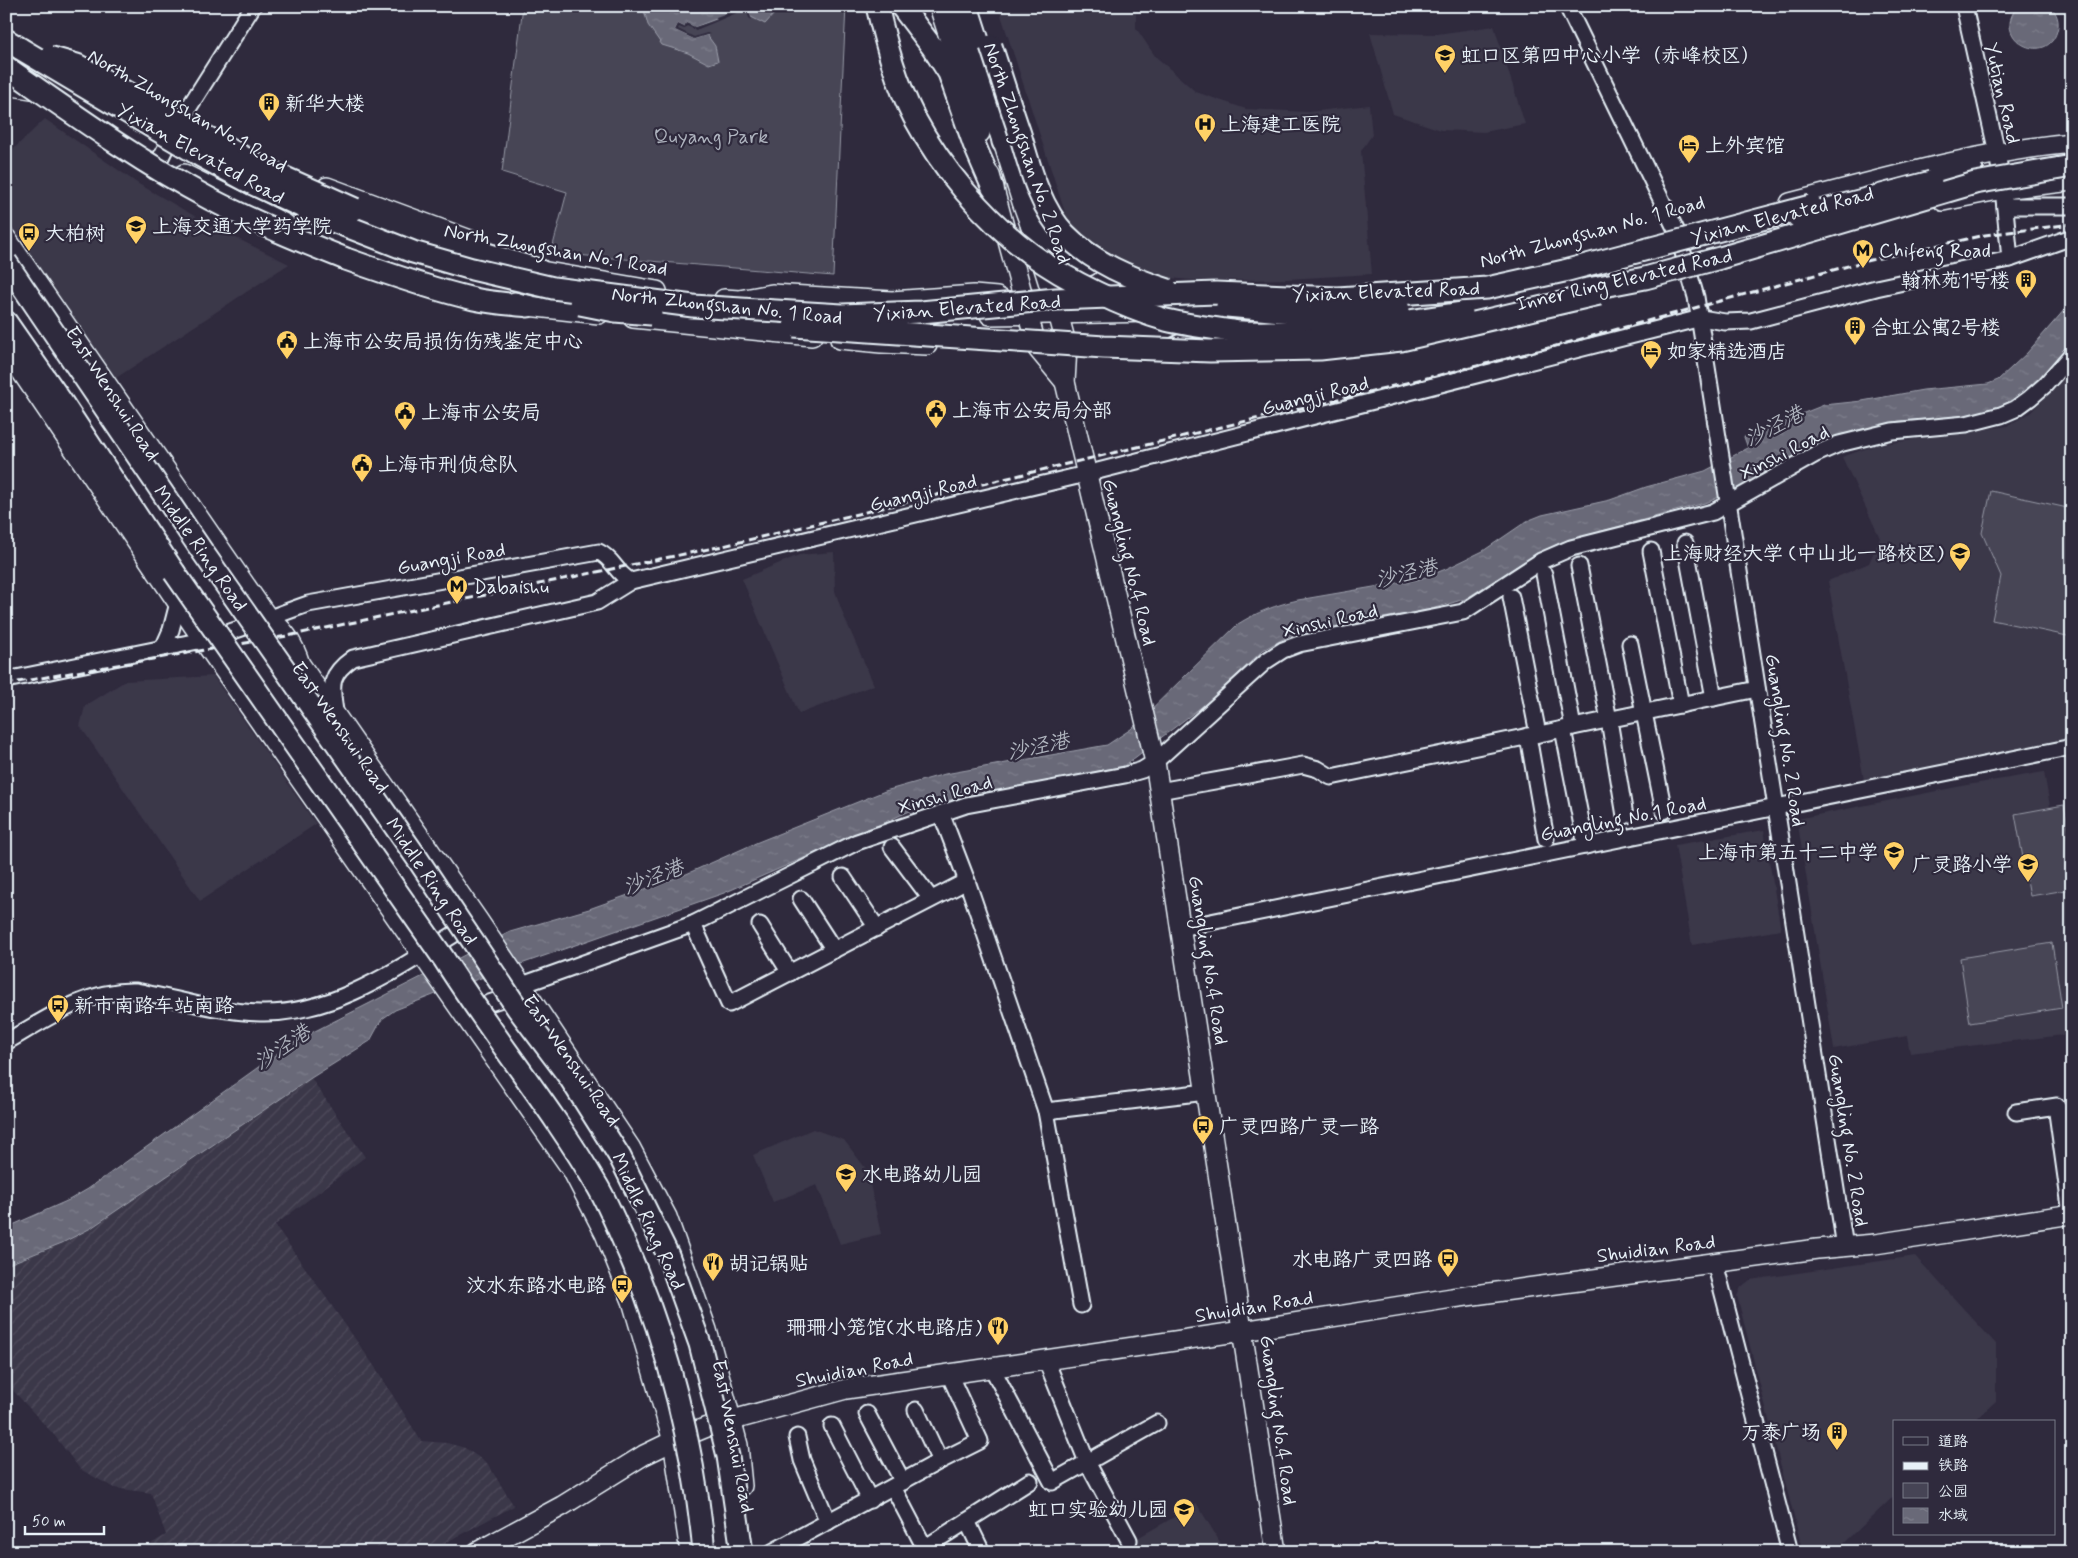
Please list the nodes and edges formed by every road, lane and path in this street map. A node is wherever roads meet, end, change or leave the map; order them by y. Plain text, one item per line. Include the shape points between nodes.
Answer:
1 (253, 6) edge
2 (877, 6) edge
3 (892, 6) edge
4 (901, 6) edge
5 (939, 6) edge
6 (1567, 6) edge
7 (1964, 6) edge
8 (968, 8) edge
9 (6, 31) edge
10 (11, 48) edge
11 (6, 67) edge
12 (6, 75) edge
13 (6, 85) edge
14 (31, 89) junction
15 (178, 124) junction
16 (1003, 142) joint
17 (2072, 143) edge
18 (1997, 153) junction
19 (2072, 154) edge
20 (156, 166) junction
21 (2072, 166) edge
22 (1972, 171) junction
23 (2072, 181) edge
24 (993, 188) junction
25 (2004, 197) junction
26 (2072, 206) edge
27 (1030, 224) junction
28 (1677, 232) junction
29 (2072, 237) edge
30 (6, 238) edge
31 (1720, 258) junction
32 (2010, 259) junction
33 (6, 261) edge
34 (539, 270) junction
35 (1690, 270) junction
36 (6, 274) edge
37 (1646, 278) junction
38 (533, 307) junction
39 (6, 310) edge
40 (1058, 314) junction
41 (1308, 314) junction
42 (1701, 318) junction
43 (6, 322) edge
44 (1032, 335) junction
45 (828, 337) junction
46 (1067, 347) junction
47 (6, 349) edge
48 (1158, 354) junction
49 (2072, 354) edge
50 (1065, 382) junction
51 (121, 404) junction
52 (124, 452) junction
53 (1086, 474) junction
54 (1728, 499) junction
55 (1685, 543) dead end
56 (1650, 551) dead end
57 (1579, 566) dead end
58 (1544, 574) dead end
59 (631, 581) junction
60 (1511, 597) dead end
61 (178, 604) junction
62 (268, 618) junction
63 (244, 628) junction
64 (227, 634) junction
65 (203, 640) junction
66 (1630, 644) dead end
67 (163, 648) junction
68 (6, 680) edge
69 (1757, 689) junction
70 (1714, 698) junction
71 (1681, 705) junction
72 (334, 711) junction
73 (1645, 712) junction
74 (1609, 720) junction
75 (1568, 728) junction
76 (1533, 735) junction
77 (2072, 747) edge
78 (1154, 758) junction
79 (1159, 791) junction
80 (1776, 808) junction
81 (1664, 811) dead end
82 (941, 813) junction
83 (1625, 816) dead end
84 (1546, 840) dead end
85 (387, 846) junction
86 (1586, 846) junction
87 (892, 847) dead end
88 (436, 858) junction
89 (843, 877) dead end
90 (967, 881) junction
91 (381, 898) junction
92 (931, 899) junction
93 (801, 900) dead end
94 (693, 924) junction
95 (760, 925) dead end
96 (483, 927) junction
97 (877, 928) junction
98 (1181, 928) junction
99 (449, 937) junction
100 (834, 950) junction
101 (426, 962) junction
102 (790, 973) junction
103 (522, 985) junction
104 (494, 1002) junction
105 (458, 1006) junction
106 (6, 1042) edge
107 (1206, 1092) junction
108 (1046, 1111) junction
109 (2016, 1112) dead end
110 (2065, 1112) edge
111 (618, 1170) junction
112 (2069, 1177) edge
113 (582, 1190) junction
114 (654, 1191) junction
115 (2071, 1214) edge
116 (622, 1216) junction
117 (1845, 1246) junction
118 (1715, 1263) junction
119 (1080, 1305) dead end
120 (1243, 1331) junction
121 (1046, 1360) junction
122 (992, 1368) junction
123 (949, 1374) junction
124 (916, 1410) dead end
125 (867, 1414) dead end
126 (732, 1421) junction
127 (1157, 1423) dead end
128 (712, 1426) junction
129 (832, 1426) dead end
130 (694, 1433) junction
131 (797, 1437) dead end
132 (673, 1441) junction
133 (940, 1461) junction
134 (1087, 1462) junction
135 (1030, 1482) dead end
136 (898, 1484) junction
137 (870, 1500) junction
138 (967, 1521) junction
139 (828, 1522) junction
140 (1129, 1540) dead end
141 (923, 1550) edge
142 (478, 1552) edge
143 (690, 1552) edge
144 (704, 1552) edge
145 (714, 1552) edge
146 (732, 1552) edge
147 (742, 1552) edge
148 (749, 1552) edge
149 (772, 1552) edge
150 (982, 1552) edge
151 (1276, 1552) edge
152 (1790, 1552) edge

1 - 15 street
2 - 37 highway, Inner Ring Elevated Road, bridge via 898,79 914,115 934,152 988,216 1031,254 1065,275 1113,300 1166,320 1234,332 1375,327 1491,309
3 - 41 highway, Inner Ring Elevated Road, bridge via 910,74 945,145 984,192 1035,240 1076,267 1157,303 1206,315 1253,319
4 - 24 highway via 946,67
5 - 24 main road, North Zhongshan No. 2 Road via 974,112
6 - 28 street
7 - 18 street, Yutian Road
8 - 16 highway via 992,81
8 - 41 highway, bridge via 992,46 1031,170 1049,213 1064,233 1086,252 1144,282 1198,300
9 - 15 main road, North Zhongshan No.1 Road via 149,116
10 - 22 highway, Yixian Elevated Road, bridge via 253,184 333,221 413,252 553,288 713,308 842,315 921,312 1056,299 1216,293 1338,298 1487,288 1811,206
10 - 34 highway, bridge via 77,65 248,160 355,209
10 - 37 highway, Yixian Elevated Road, bridge via 227,187 350,242 413,265 483,284 615,311 849,331 1104,347 1210,351 1320,349 1401,340 1599,294
11 - 38 highway, bridge via 127,150 209,198 284,234 401,279 477,299
12 - 14 main road
13 - 14 main road
14 - 20 main road via 130,145
15 - 20 street
15 - 34 main road, North Zhongshan No.1 Road via 306,179 460,235
16 - 27 main road, North Zhongshan No. 2 Road
17 - 18 main road, North Zhongshan No. 1 Road
18 - 25 street, Yutian Road
18 - 28 main road, North Zhongshan No. 1 Road
19 - 22 highway, Inner Ring Elevated Road
20 - 38 main road, North Zhongshan No. 1 Road via 290,226 388,264
21 - 31 highway, Inner Ring Elevated Road, bridge via 1976,183
22 - 41 highway, Inner Ring Elevated Road, bridge via 1586,274 1414,307
23 - 25 main road
24 - 44 main road, North Zhongshan No. 2 Road
25 - 26 street
25 - 32 street
25 - 35 main road via 1936,203
27 - 40 main road, North Zhongshan No. 2 Road
27 - 41 main road via 1091,268 1146,294 1174,300 1269,303
28 - 35 street
28 - 41 main road, North Zhongshan No. 1 Road via 1450,291
29 - 32 street, Guangji Road
30 - 51 main road, East Wenshui Road
31 - 37 highway, Inner Ring Elevated Road, bridge
31 - 48 highway, bridge via 1687,271 1474,333 1365,357
32 - 42 street, Guangji Road via 1876,288 1751,321 1725,322
33 - 147 highway, Middle Ring Road, bridge via 202,551 417,858 518,1009 575,1086 620,1157 668,1255 700,1344 728,1456
34 - 44 main road, North Zhongshan No.1 Road via 604,284 739,300 772,294 892,301 974,295 997,297
35 - 42 street, Guangling No. 2 Road
35 - 48 main road via 1480,325 1374,342 1196,337
36 - 52 main road, East Wenshui Road
38 - 45 main road, North Zhongshan No. 1 Road
39 - 64 main road, East Wenshui Road
40 - 41 main road, North Zhongshan No. 1 Road via 1209,311
40 - 44 main road, North Zhongshan No. 1 Road
40 - 46 main road, North Zhongshan No. 2 Road
42 - 53 street, Guangji Road
42 - 54 street, Guangling No. 2 Road
43 - 144 highway, Middle Ring Road, bridge via 224,644 552,1114 600,1189 639,1277 660,1338 692,1462
44 - 45 main road via 990,330 937,330
44 - 45 main road, North Zhongshan No. 1 Road via 881,343
44 - 46 main road, North Zhongshan No.1 Road
44 - 50 main road
46 - 48 main road
46 - 50 main road, North Zhongshan No. 2 Road
47 - 61 main road
49 - 54 street, Xinshi Road via 2044,385 2008,412 1966,424 1892,431 1839,444
50 - 53 main road, Guangling No.4 Road
51 - 52 main road
51 - 62 main road, East Wenshui Road
52 - 63 main road, East Wenshui Road
53 - 59 street, Guangji Road
53 - 78 main road, Guangling No.4 Road
54 - 69 street, Guangling No. 2 Road
54 - 78 street, Xinshi Road via 1705,515 1571,548 1541,561 1463,612 1299,644 1283,650
55 - 70 street
56 - 71 street
57 - 74 street
58 - 75 street
59 - 62 street, Guangji Road via 598,552 308,604
59 - 72 street, Guangji Road via 597,602 353,658 339,668 332,685
60 - 76 street
61 - 65 main road
61 - 67 street
62 - 63 street
62 - 72 main road, East Wenshui Road via 279,625 296,651 300,664
63 - 64 street
63 - 85 main road, East Wenshui Road
64 - 65 street
64 - 85 main road, East Wenshui Road
65 - 67 street
65 - 91 main road
66 - 73 street
67 - 68 street
69 - 70 street
69 - 80 street, Guangling No. 2 Road
70 - 71 street
71 - 73 street
72 - 88 main road, East Wenshui Road
73 - 74 street
73 - 81 street
74 - 75 street
74 - 83 street
75 - 76 street
75 - 86 street
76 - 79 street via 1330,777 1303,765
76 - 84 street
77 - 80 street, Guangling No.1 Road
78 - 79 main road, Guangling No.4 Road
78 - 82 street, Xinshi Road via 1142,770 1125,775 966,805
79 - 98 main road, Guangling No.4 Road
80 - 86 street, Guangling No.1 Road
80 - 117 street, Guangling No. 2 Road
82 - 90 street
82 - 94 street, Xinshi Road via 857,842
85 - 88 main road
85 - 91 main road
85 - 99 main road, East Wenshui Road
86 - 98 street, Guangling No.1 Road
87 - 92 street
88 - 96 main road, East Wenshui Road
89 - 97 street
90 - 92 street
90 - 108 street
91 - 101 main road
92 - 97 street
93 - 100 street
94 - 102 street via 730,1004
94 - 103 street, Xinshi Road
95 - 102 street
96 - 99 street
96 - 103 main road, East Wenshui Road
97 - 100 street
98 - 107 main road, Guangling No.4 Road
99 - 101 street
99 - 104 main road, East Wenshui Road
100 - 102 street
101 - 105 main road
101 - 106 street via 346,996 304,1009 260,1013 136,991 99,994
103 - 104 street, Xinshi Road
103 - 114 main road, East Wenshui Road via 630,1146
104 - 105 street, Xinshi Road
104 - 111 main road, East Wenshui Road via 576,1104
104 - 116 main road, East Wenshui Road via 595,1164
105 - 113 main road via 572,1170
107 - 108 street
107 - 120 main road, Guangling No.4 Road
108 - 119 street
109 - 110 street via 2056,1106
110 - 112 street
111 - 114 main road
111 - 128 main road, East Wenshui Road via 651,1235 671,1286 695,1356
112 - 115 street
113 - 116 main road
113 - 132 main road via 605,1234 632,1301
114 - 126 main road, East Wenshui Road via 667,1216 707,1330
115 - 117 main road, Shuidian Road
116 - 130 main road, East Wenshui Road via 656,1298
117 - 118 main road, Shuidian Road
118 - 120 main road, Shuidian Road via 1452,1298
118 - 152 street
120 - 121 main road, Shuidian Road
120 - 151 main road, Guangling No.4 Road
121 - 122 main road, Shuidian Road
121 - 134 street
122 - 123 main road, Shuidian Road
122 - 134 street via 1052,1482
123 - 126 main road, Shuidian Road via 846,1389
123 - 133 street via 980,1441
124 - 133 street
125 - 136 street
126 - 128 main road, Shuidian Road
126 - 148 main road, East Wenshui Road via 738,1445
127 - 134 street
128 - 130 main road, Shuidian Road
128 - 146 main road, East Wenshui Road
129 - 137 street
130 - 132 main road, Shuidian Road
130 - 145 main road, East Wenshui Road
131 - 139 street via 802,1460
132 - 142 main road, Shuidian Road
132 - 143 main road
133 - 136 street
134 - 140 street
135 - 138 street
136 - 137 street
136 - 141 street
137 - 139 street
138 - 141 street
138 - 150 street
139 - 149 street

